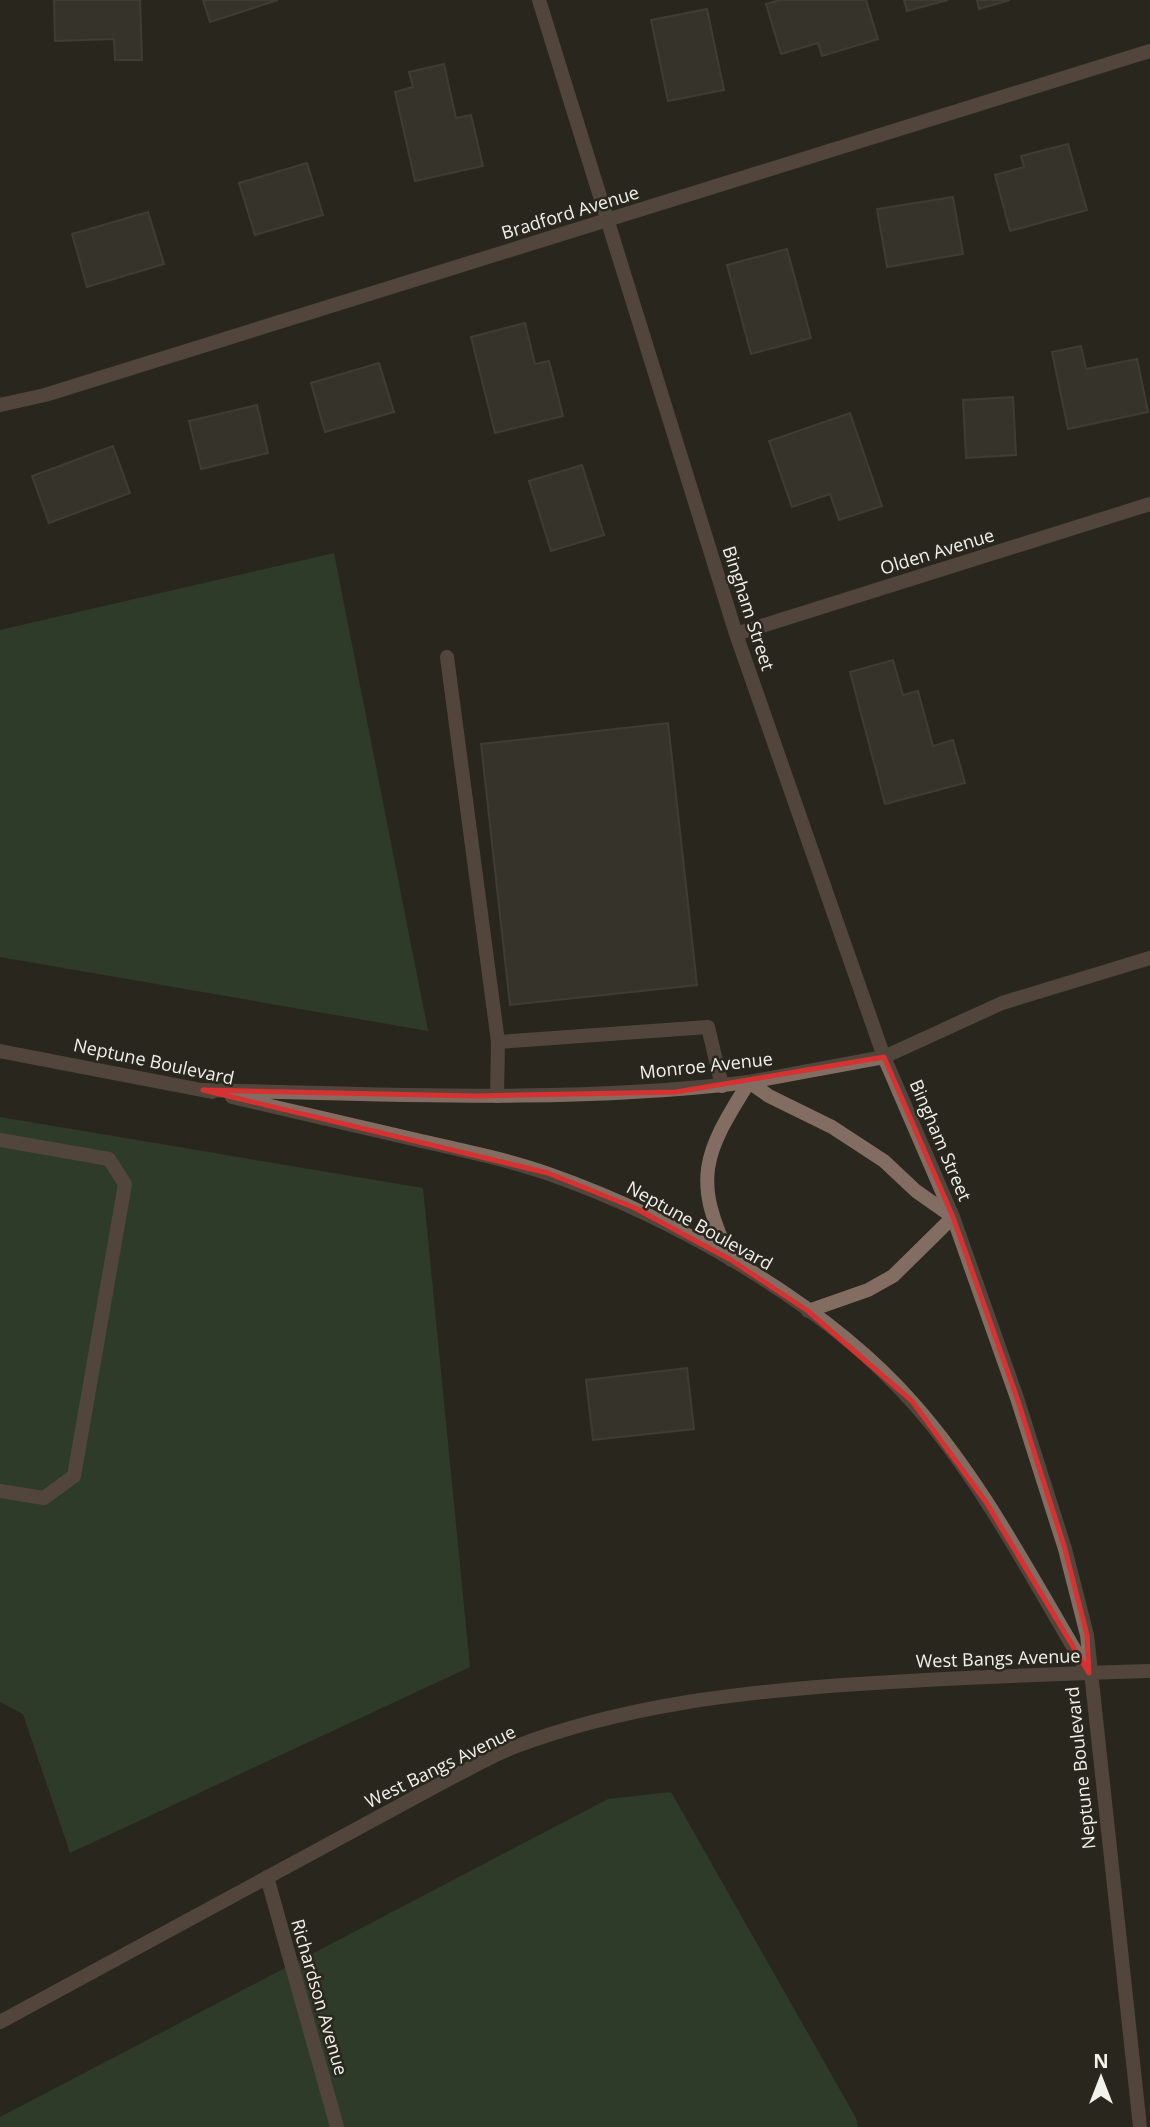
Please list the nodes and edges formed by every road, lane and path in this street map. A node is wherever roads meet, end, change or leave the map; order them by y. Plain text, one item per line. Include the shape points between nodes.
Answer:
1 (539, 0) edge
2 (1150, 51) edge
3 (607, 220) junction
4 (0, 405) edge
5 (1150, 504) edge
6 (736, 634) junction
7 (447, 657) dead end
8 (1150, 958) edge
9 (498, 1042) junction
10 (0, 1051) edge
11 (884, 1057) junction
12 (748, 1082) junction
13 (722, 1086) junction
14 (203, 1090) junction
15 (496, 1096) junction
16 (0, 1140) edge
17 (953, 1217) junction
18 (731, 1260) junction
19 (808, 1311) junction
20 (0, 1491) edge
21 (1150, 1671) edge
22 (1089, 1673) junction
23 (267, 1877) junction
24 (0, 2022) edge
25 (337, 2127) edge
26 (1140, 2127) edge

1 - 3 street, Bingham Street
2 - 3 street, Bradford Avenue
3 - 4 street, Bradford Avenue via 45,395
3 - 6 street, Bingham Street
5 - 6 street, Olden Avenue
6 - 11 street, Bingham Street
7 - 9 street
8 - 11 street, Monroe Avenue via 1002,1003
9 - 13 street via 708,1027
9 - 15 street
10 - 14 street, Neptune Boulevard
11 - 12 street, Monroe Avenue
11 - 17 street, Bingham Street
12 - 13 street, Monroe Avenue
12 - 17 street, Bingham Street via 874,1154
12 - 18 street via 717,1133 708,1159 707,1197
13 - 15 street, Monroe Avenue via 676,1092
14 - 15 street, Monroe Avenue
14 - 18 street, Neptune Boulevard via 548,1173 635,1208
16 - 20 street via 109,1159 125,1184 74,1476 44,1498
17 - 19 street via 893,1276
17 - 22 street, Bingham Street via 1065,1549 1087,1635
18 - 19 street, Neptune Boulevard
19 - 22 street, Neptune Boulevard via 912,1401 950,1448
21 - 22 street, West Bangs Avenue
22 - 23 street, West Bangs Avenue via 765,1691 618,1715 513,1747
22 - 26 street, Neptune Boulevard
23 - 24 street, West Bangs Avenue
23 - 25 street, Richardson Avenue

